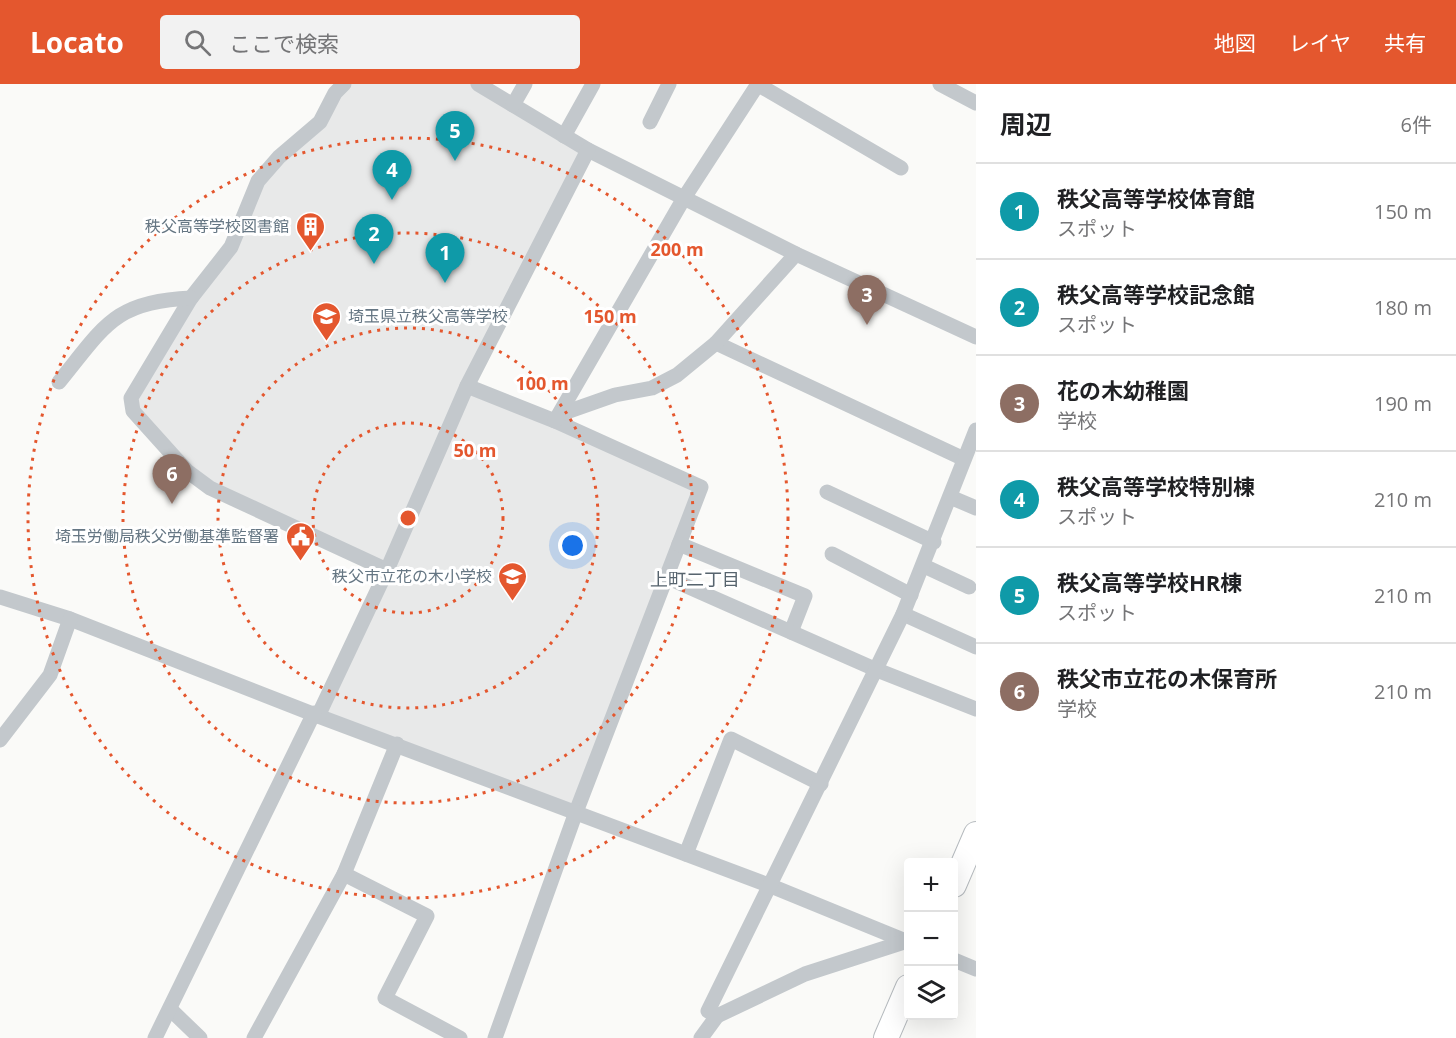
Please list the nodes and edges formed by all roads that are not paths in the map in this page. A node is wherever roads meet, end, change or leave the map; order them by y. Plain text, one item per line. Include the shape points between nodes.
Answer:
1 (344, 84) edge
2 (478, 84) edge
3 (525, 84) edge
4 (592, 84) edge
5 (669, 84) edge
6 (757, 84) edge
7 (940, 84) edge
8 (976, 103) edge
9 (513, 105) junction
10 (650, 122) dead end
11 (564, 136) junction
12 (588, 150) junction
13 (901, 168) dead end
14 (684, 198) junction
15 (796, 254) junction
16 (191, 298) junction
17 (976, 337) edge
18 (716, 343) junction
19 (59, 382) dead end
20 (467, 386) junction
21 (558, 417) junction
22 (976, 430) edge
23 (964, 459) junction
24 (827, 492) dead end
25 (950, 497) junction
26 (976, 508) edge
27 (934, 542) junction
28 (679, 544) junction
29 (832, 554) dead end
30 (924, 566) junction
31 (387, 570) junction
32 (666, 577) junction
33 (969, 587) dead end
34 (911, 595) junction
35 (0, 597) edge
36 (903, 614) junction
37 (70, 619) junction
38 (791, 632) junction
39 (976, 646) edge
40 (877, 670) junction
41 (976, 709) edge
42 (316, 715) junction
43 (0, 740) edge
44 (397, 744) junction
45 (821, 784) junction
46 (576, 812) junction
47 (976, 834) edge
48 (686, 854) junction
49 (344, 874) junction
50 (958, 876) edge
51 (771, 886) junction
52 (904, 939) edge
53 (904, 942) edge
54 (958, 962) edge
55 (976, 969) edge
56 (904, 998) edge
57 (171, 1010) junction
58 (717, 1016) junction
59 (155, 1038) edge
60 (200, 1038) edge
61 (254, 1038) edge
62 (460, 1038) edge
63 (495, 1038) edge
64 (701, 1038) edge
65 (885, 1038) edge

1 - 16 street via 320,122 258,181 231,248
2 - 9 street
3 - 9 street
4 - 11 street
5 - 10 street
6 - 13 street
6 - 14 street
7 - 8 street
9 - 11 street
11 - 12 street
12 - 14 street
12 - 20 street
14 - 15 street
14 - 21 street
15 - 17 street
15 - 18 street
16 - 19 street via 165,299 124,310 102,328
16 - 31 street via 131,398 133,411 187,471 210,488
18 - 21 street via 696,362 652,388 615,395
18 - 23 street
20 - 21 street
20 - 31 street
21 - 28 street via 700,487
22 - 23 street
23 - 25 street
24 - 27 street
25 - 26 street
25 - 27 street
27 - 30 street
28 - 32 street
28 - 38 street via 805,596
29 - 34 street
30 - 33 street
30 - 34 street
31 - 42 street
32 - 38 street
32 - 46 street
34 - 36 street
35 - 37 street
36 - 39 street
36 - 40 street
37 - 42 street
37 - 43 street via 50,675
38 - 40 street
40 - 41 street
40 - 45 street
42 - 44 street
42 - 57 street
44 - 46 street
44 - 49 street
45 - 48 street via 731,739
45 - 51 street
46 - 48 street
46 - 63 street
47 - 50 main road
48 - 51 street
49 - 61 street
49 - 62 street via 427,916 385,998
51 - 52 street
51 - 58 street via 708,1011
53 - 58 street via 805,974
54 - 55 street
56 - 65 main road
57 - 59 street
57 - 60 street
58 - 64 street

